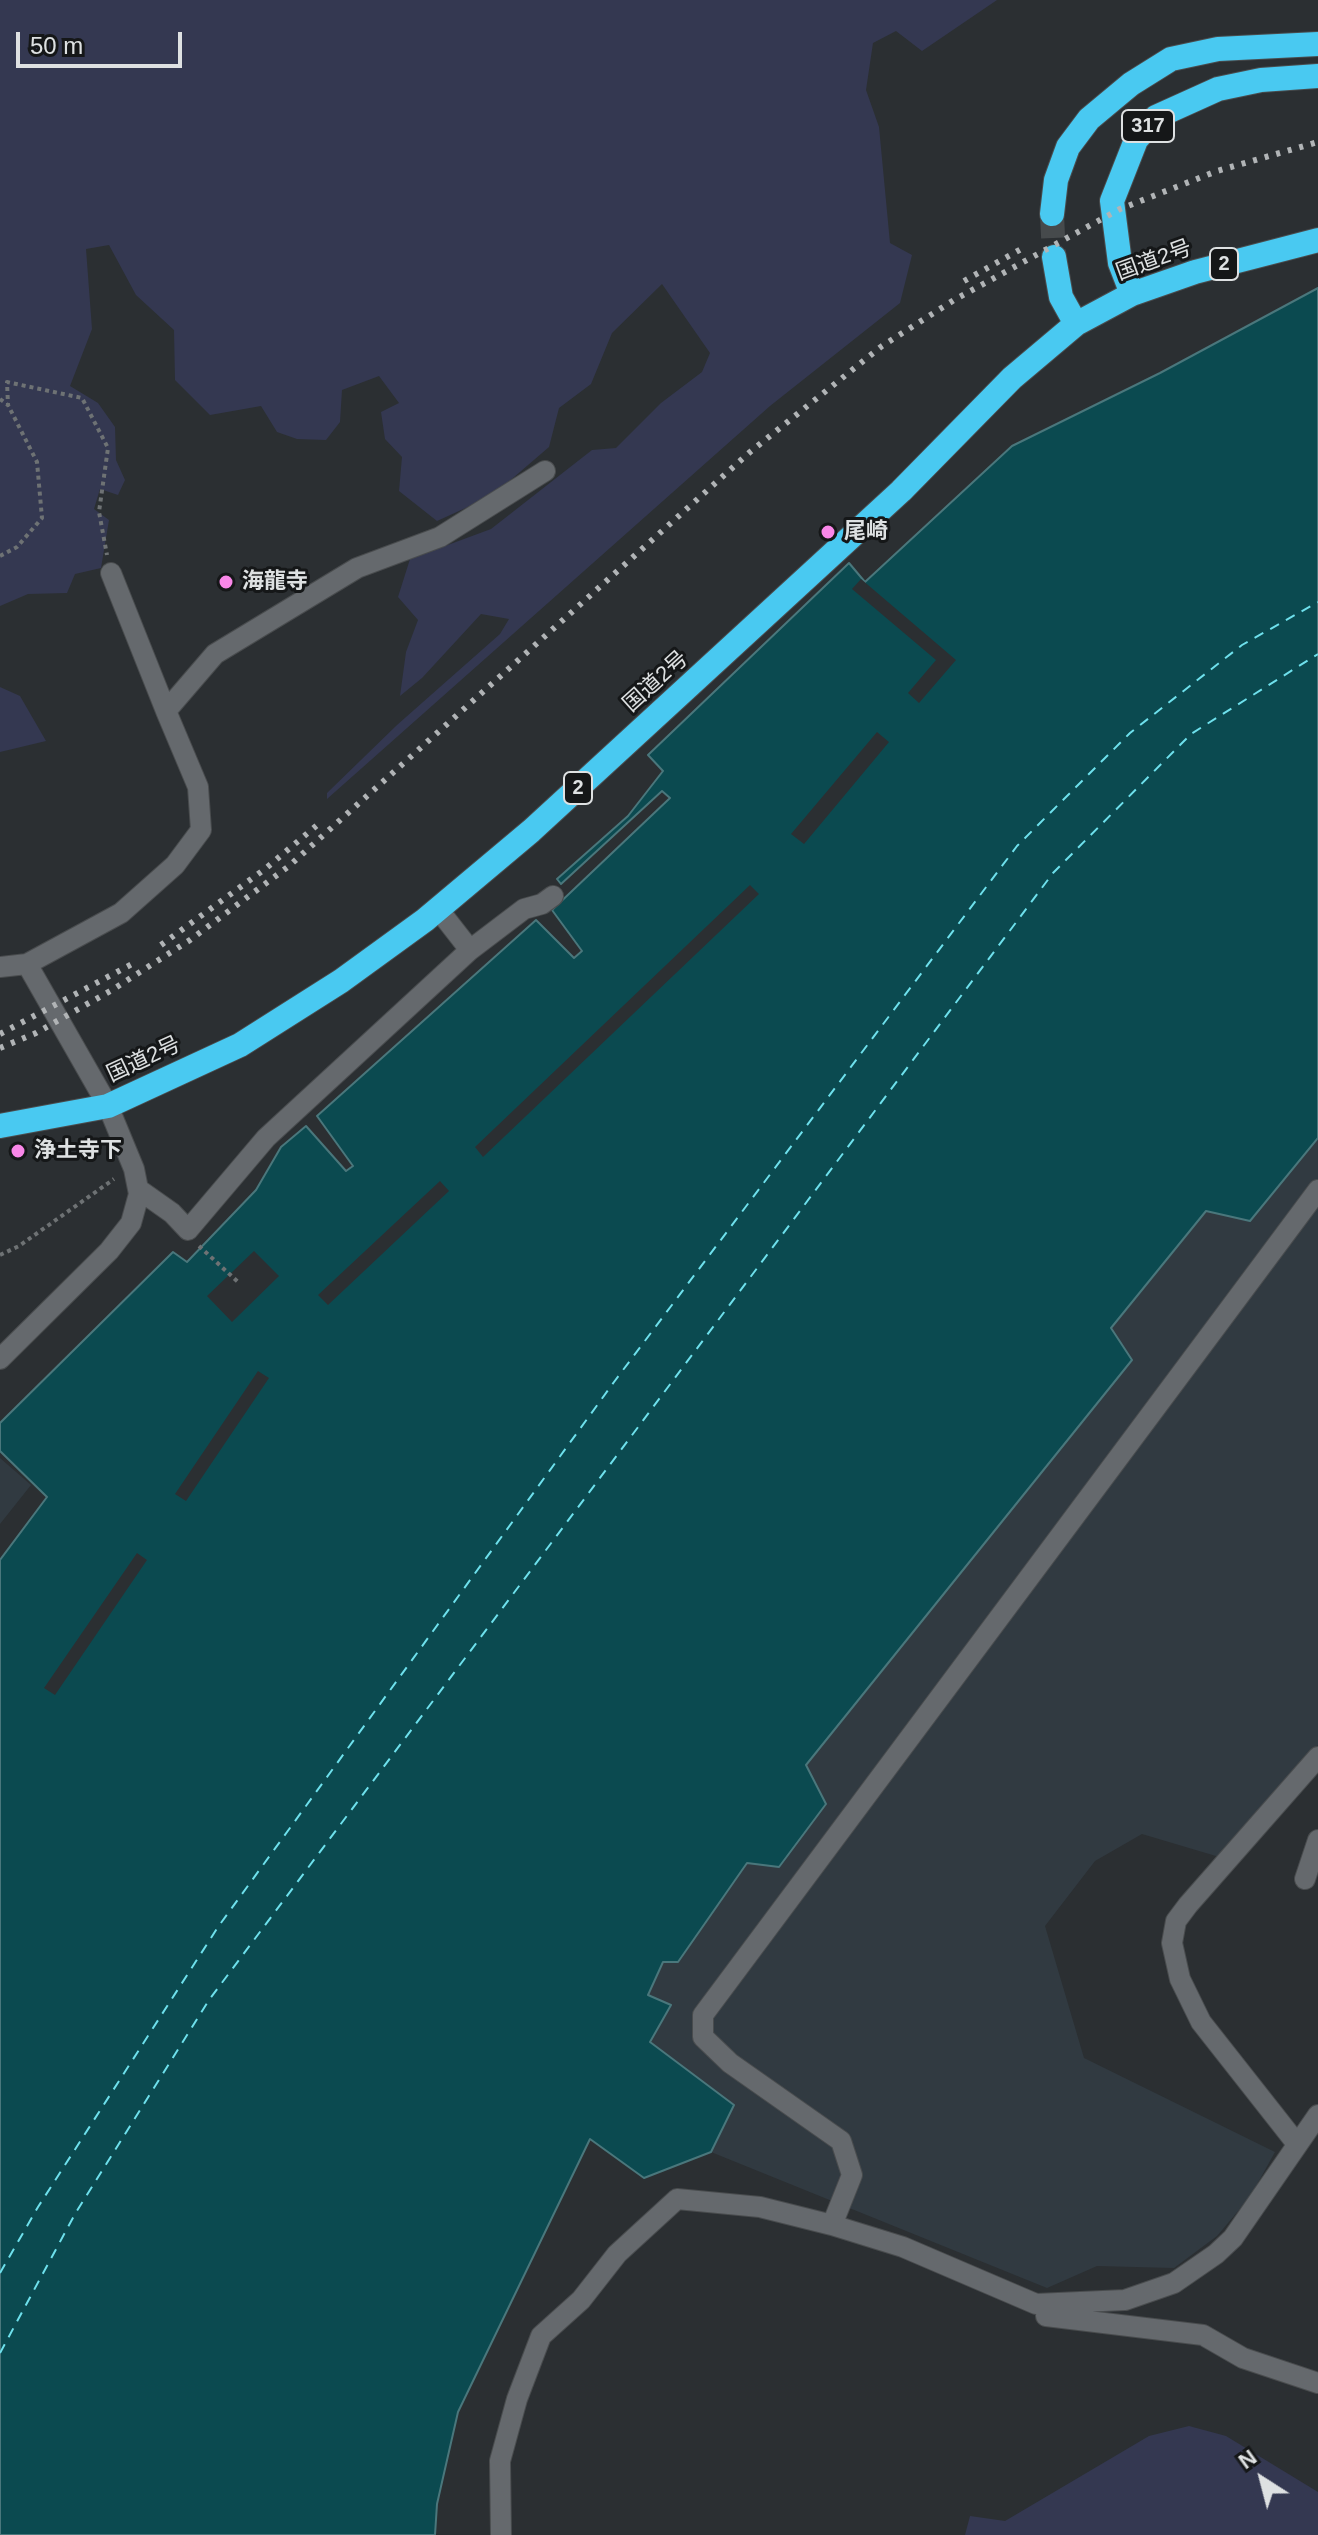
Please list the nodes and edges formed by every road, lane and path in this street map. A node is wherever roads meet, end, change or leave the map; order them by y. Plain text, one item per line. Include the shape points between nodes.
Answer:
1 (1318, 44) edge
2 (1318, 76) edge
3 (1052, 214) tunnel mouth
4 (1318, 240) edge
5 (1054, 257) tunnel mouth
6 (1132, 294) junction
7 (1076, 324) junction
8 (0, 399) edge
9 (8, 405) junction
10 (545, 471) dead end
11 (0, 556) edge
12 (111, 573) joint
13 (166, 711) junction
14 (553, 896) dead end
15 (438, 909) junction
16 (470, 950) junction
17 (27, 964) junction
18 (0, 967) edge
19 (108, 1106) junction
20 (0, 1126) edge
21 (136, 1179) junction
22 (1318, 1190) edge
23 (196, 1243) dead end
24 (0, 1255) edge
25 (238, 1282) dead end
26 (0, 1359) edge
27 (1318, 1757) edge
28 (1309, 1783) edge
29 (1318, 1840) edge
30 (1305, 1879) dead end
31 (1318, 2115) edge
32 (1297, 2144) junction
33 (832, 2225) junction
34 (1036, 2304) junction
35 (1318, 2383) edge
36 (501, 2535) edge

1 - 3 highway, 317 via 1218,49 1171,59 1131,84 1089,119 1068,147 1056,180
2 - 6 highway, 317 via 1218,89 1156,117 1136,140 1112,201 1120,263
4 - 6 highway, 国道2号 / 2
5 - 7 highway via 1061,297
6 - 7 highway, 国道2号 / 2
7 - 15 highway, 国道2号 / 2 via 1012,378 774,609
8 - 9 path
9 - 11 path via 37,462 42,518 17,547
9 - 12 path via 7,382 82,398 108,448 99,512
10 - 13 street via 440,537 357,568 215,654
12 - 13 street
13 - 17 street via 198,787 201,830 175,865 121,913
14 - 16 street via 524,909
15 - 16 street
15 - 19 highway, 国道2号 / 2 via 341,981 240,1045
16 - 21 street via 266,1138 188,1230
17 - 18 street
17 - 19 street
19 - 20 highway, 国道2号 / 2
19 - 21 street
21 - 24 path via 100,1185
21 - 26 street via 131,1223
22 - 33 street via 703,2015 703,2037 730,2063 841,2141 852,2175
23 - 25 path
27 - 28 street
28 - 32 street via 1188,1905 1176,1921 1172,1943 1180,1979 1201,2022
29 - 30 street
31 - 32 street
32 - 34 street via 1233,2238 1192,2272 1125,2300
33 - 34 street via 903,2247
33 - 36 street via 760,2207 677,2199 617,2254 581,2300 541,2336 500,2461
34 - 35 street via 1046,2316 1203,2335 1243,2358

